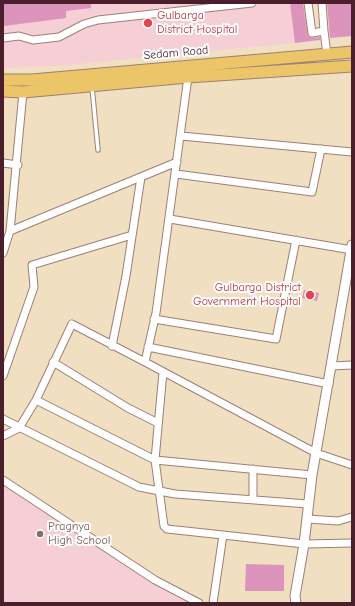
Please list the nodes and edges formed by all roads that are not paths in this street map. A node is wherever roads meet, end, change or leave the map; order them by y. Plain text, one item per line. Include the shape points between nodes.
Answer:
1 (252, 3) edge
2 (308, 3) edge
3 (322, 3) edge
4 (324, 31) junction
5 (3, 38) edge
6 (351, 52) edge
7 (327, 54) junction
8 (351, 67) edge
9 (188, 78) junction
10 (3, 80) edge
11 (92, 86) junction
12 (3, 91) edge
13 (23, 92) junction
14 (181, 136) junction
15 (321, 149) junction
16 (98, 150) dead end
17 (352, 152) edge
18 (177, 162) junction
19 (3, 163) edge
20 (18, 164) junction
21 (176, 174) junction
22 (141, 177) junction
23 (170, 218) junction
24 (10, 231) junction
25 (132, 235) junction
26 (296, 240) junction
27 (352, 248) edge
28 (3, 253) edge
29 (154, 319) junction
30 (112, 346) junction
31 (148, 347) junction
32 (53, 362) junction
33 (144, 362) junction
34 (352, 365) edge
35 (332, 366) junction
36 (163, 372) junction
37 (3, 376) edge
38 (329, 384) junction
39 (36, 400) junction
40 (3, 419) edge
41 (158, 423) junction
42 (19, 428) junction
43 (3, 436) edge
44 (316, 453) junction
45 (155, 460) junction
46 (352, 465) edge
47 (253, 469) junction
48 (312, 475) junction
49 (3, 480) edge
50 (160, 491) junction
51 (253, 500) junction
52 (308, 504) junction
53 (352, 517) edge
54 (307, 519) junction
55 (223, 535) junction
56 (352, 543) edge
57 (304, 544) junction
58 (199, 603) edge
59 (213, 603) edge
60 (296, 603) edge

1 - 5 street via 98,20 59,37 32,40 20,36
2 - 4 street via 312,33
3 - 4 street
4 - 7 street
6 - 7 main road, Sedam Road
7 - 10 main road, Sedam Road via 32,80
8 - 9 main road
9 - 11 main road
9 - 14 street
11 - 13 main road
11 - 16 lane
12 - 13 main road
13 - 20 street
14 - 15 street
14 - 18 street
15 - 17 street
15 - 21 street via 312,192
18 - 21 street
18 - 22 street
19 - 20 street
20 - 24 street
21 - 23 street
22 - 24 street
22 - 25 street
23 - 26 street
23 - 29 street
24 - 28 street
25 - 30 street
25 - 37 street via 32,265 34,287
26 - 27 street
26 - 29 street via 276,339
27 - 35 street
29 - 31 street
30 - 32 street via 73,324
30 - 33 street
31 - 33 street
31 - 38 street
32 - 39 street
32 - 41 street via 128,408
33 - 36 street
34 - 35 street
35 - 38 street
36 - 41 street
36 - 44 street
38 - 44 street
39 - 42 street
39 - 45 street
40 - 42 street
41 - 45 street
42 - 43 street
42 - 50 street via 139,487
44 - 46 street
44 - 48 street
45 - 47 street
45 - 50 street
47 - 48 street
47 - 51 street
48 - 52 street
49 - 58 street via 155,580
50 - 51 street
50 - 55 street via 166,528
51 - 52 street
52 - 54 street
53 - 54 street via 338,521
54 - 57 street
55 - 57 street
55 - 59 street
56 - 57 street
57 - 60 street

